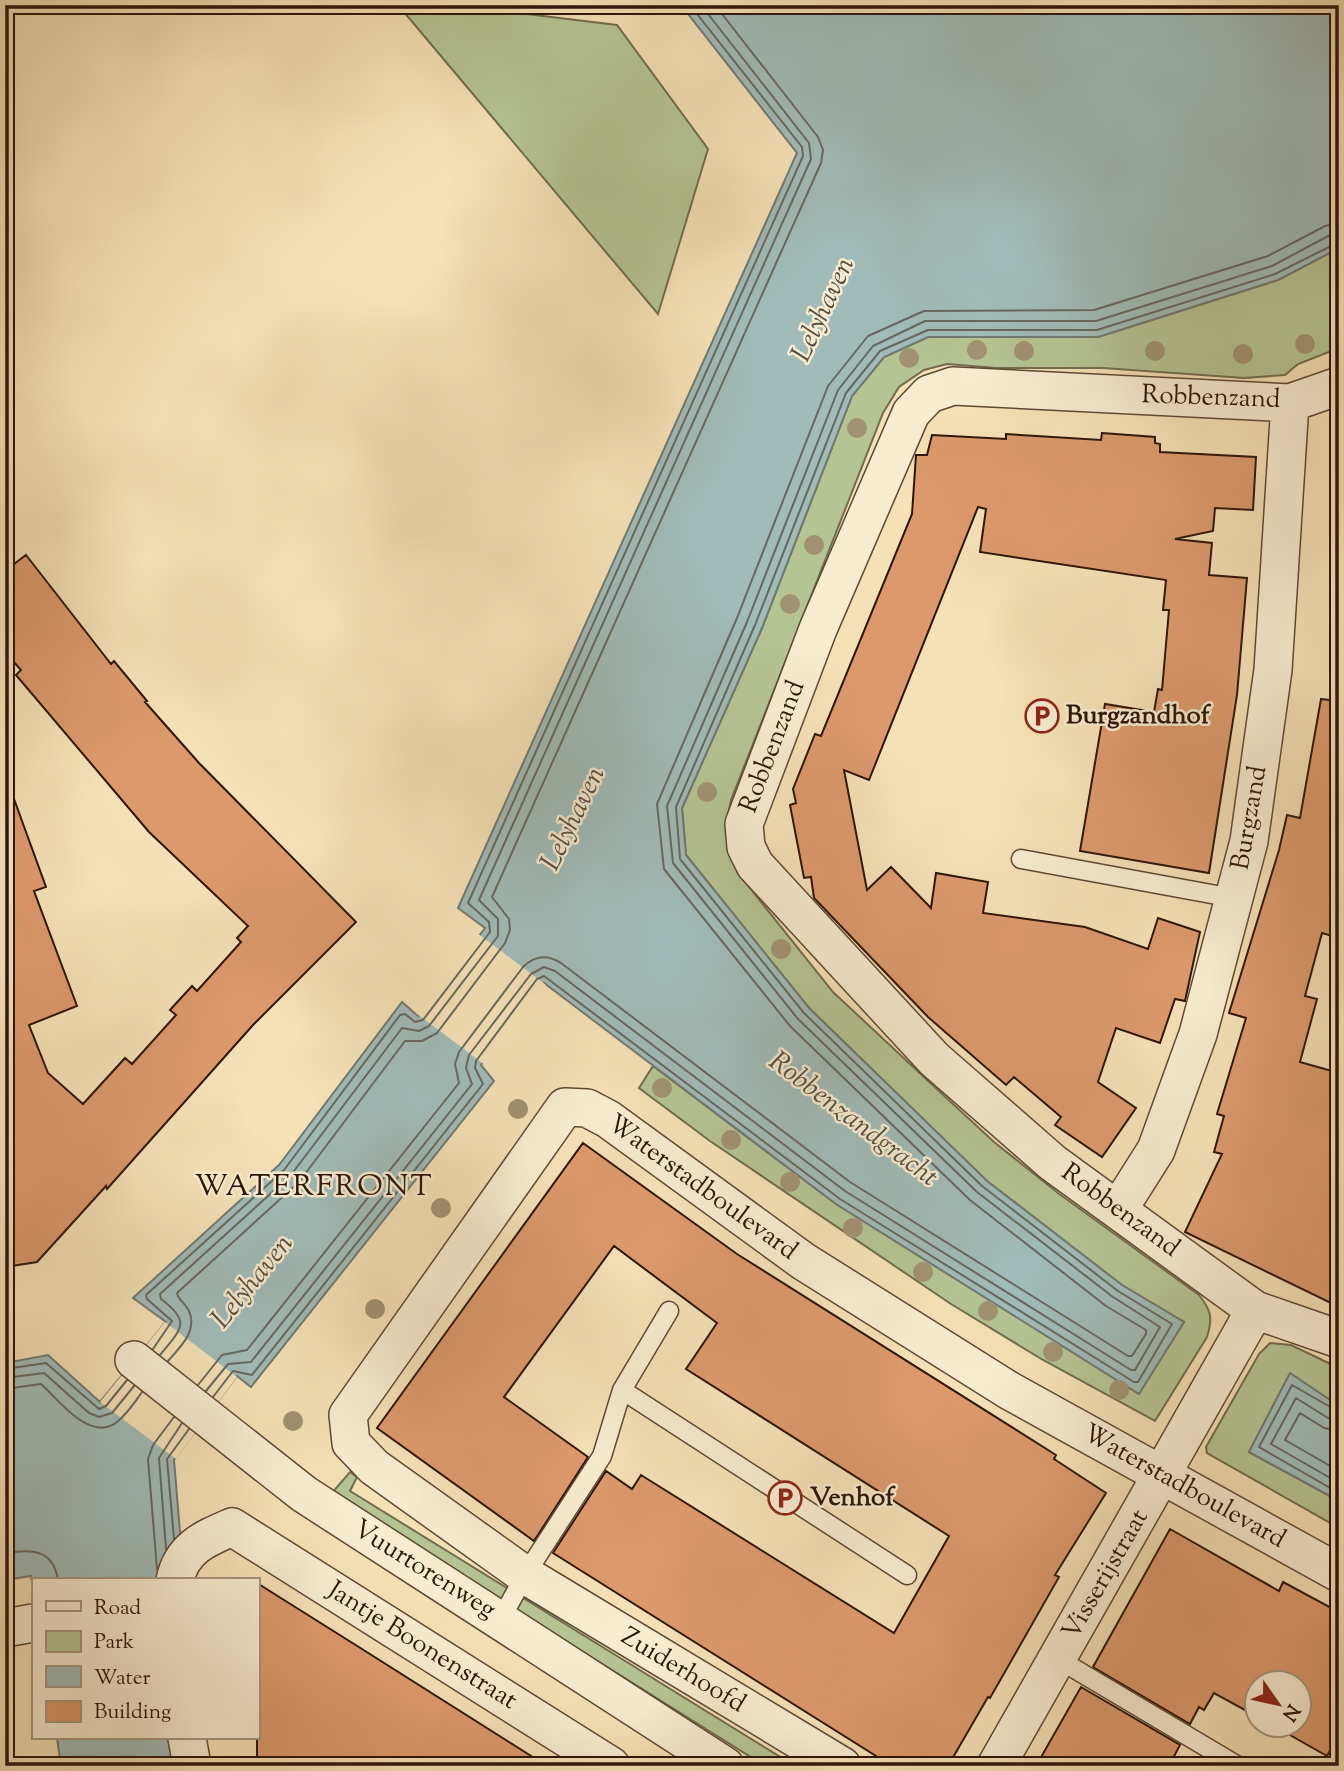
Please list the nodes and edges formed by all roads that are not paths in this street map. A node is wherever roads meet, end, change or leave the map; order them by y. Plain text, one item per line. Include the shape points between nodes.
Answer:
1 (1339, 386) edge
2 (1290, 403) junction
3 (1021, 859) dead end
4 (1233, 898) junction
5 (1118, 1210) junction
6 (1255, 1310) junction
7 (669, 1311) dead end
8 (1339, 1339) edge
9 (134, 1360) dead end
10 (622, 1390) junction
11 (1163, 1476) junction
12 (1339, 1573) edge
13 (525, 1575) junction
14 (907, 1575) dead end
15 (175, 1578) edge
16 (501, 1619) junction
17 (32, 1623) edge
18 (5, 1628) edge
19 (1058, 1659) junction
20 (187, 1740) edge
21 (192, 1766) edge
22 (611, 1766) edge
23 (725, 1766) edge
24 (842, 1766) edge
25 (996, 1766) edge
26 (1238, 1766) edge

1 - 2 street, Robbenzand
2 - 4 street, Burgzand via 1273,670 1249,841
2 - 5 street, Robbenzand via 953,386 929,394 911,413 900,438 818,629 744,824 746,847 755,865 934,1059 1053,1163
3 - 4 lane
4 - 5 street, Burgzand via 1198,1034 1156,1150
5 - 6 street, Robbenzand
6 - 8 street, Robbenzand
6 - 11 street, Visserijstraat
7 - 10 lane
9 - 16 street, Vuurtorenweg via 304,1494
10 - 13 lane via 602,1455
10 - 14 lane
11 - 12 street, Waterstadboulevard
11 - 13 street, Waterstadboulevard via 1010,1391 803,1261 608,1119 587,1108 565,1107 348,1415 351,1443 374,1467
11 - 19 street, Visserijstraat
13 - 16 lane
13 - 24 street, Zuiderhoofd
15 - 22 street, Jantje Boonenstraat via 178,1564 197,1541 232,1527
16 - 23 street, Vuurtorenweg
17 - 18 street
19 - 25 street, Visserijstraat
19 - 26 lane
20 - 21 street

